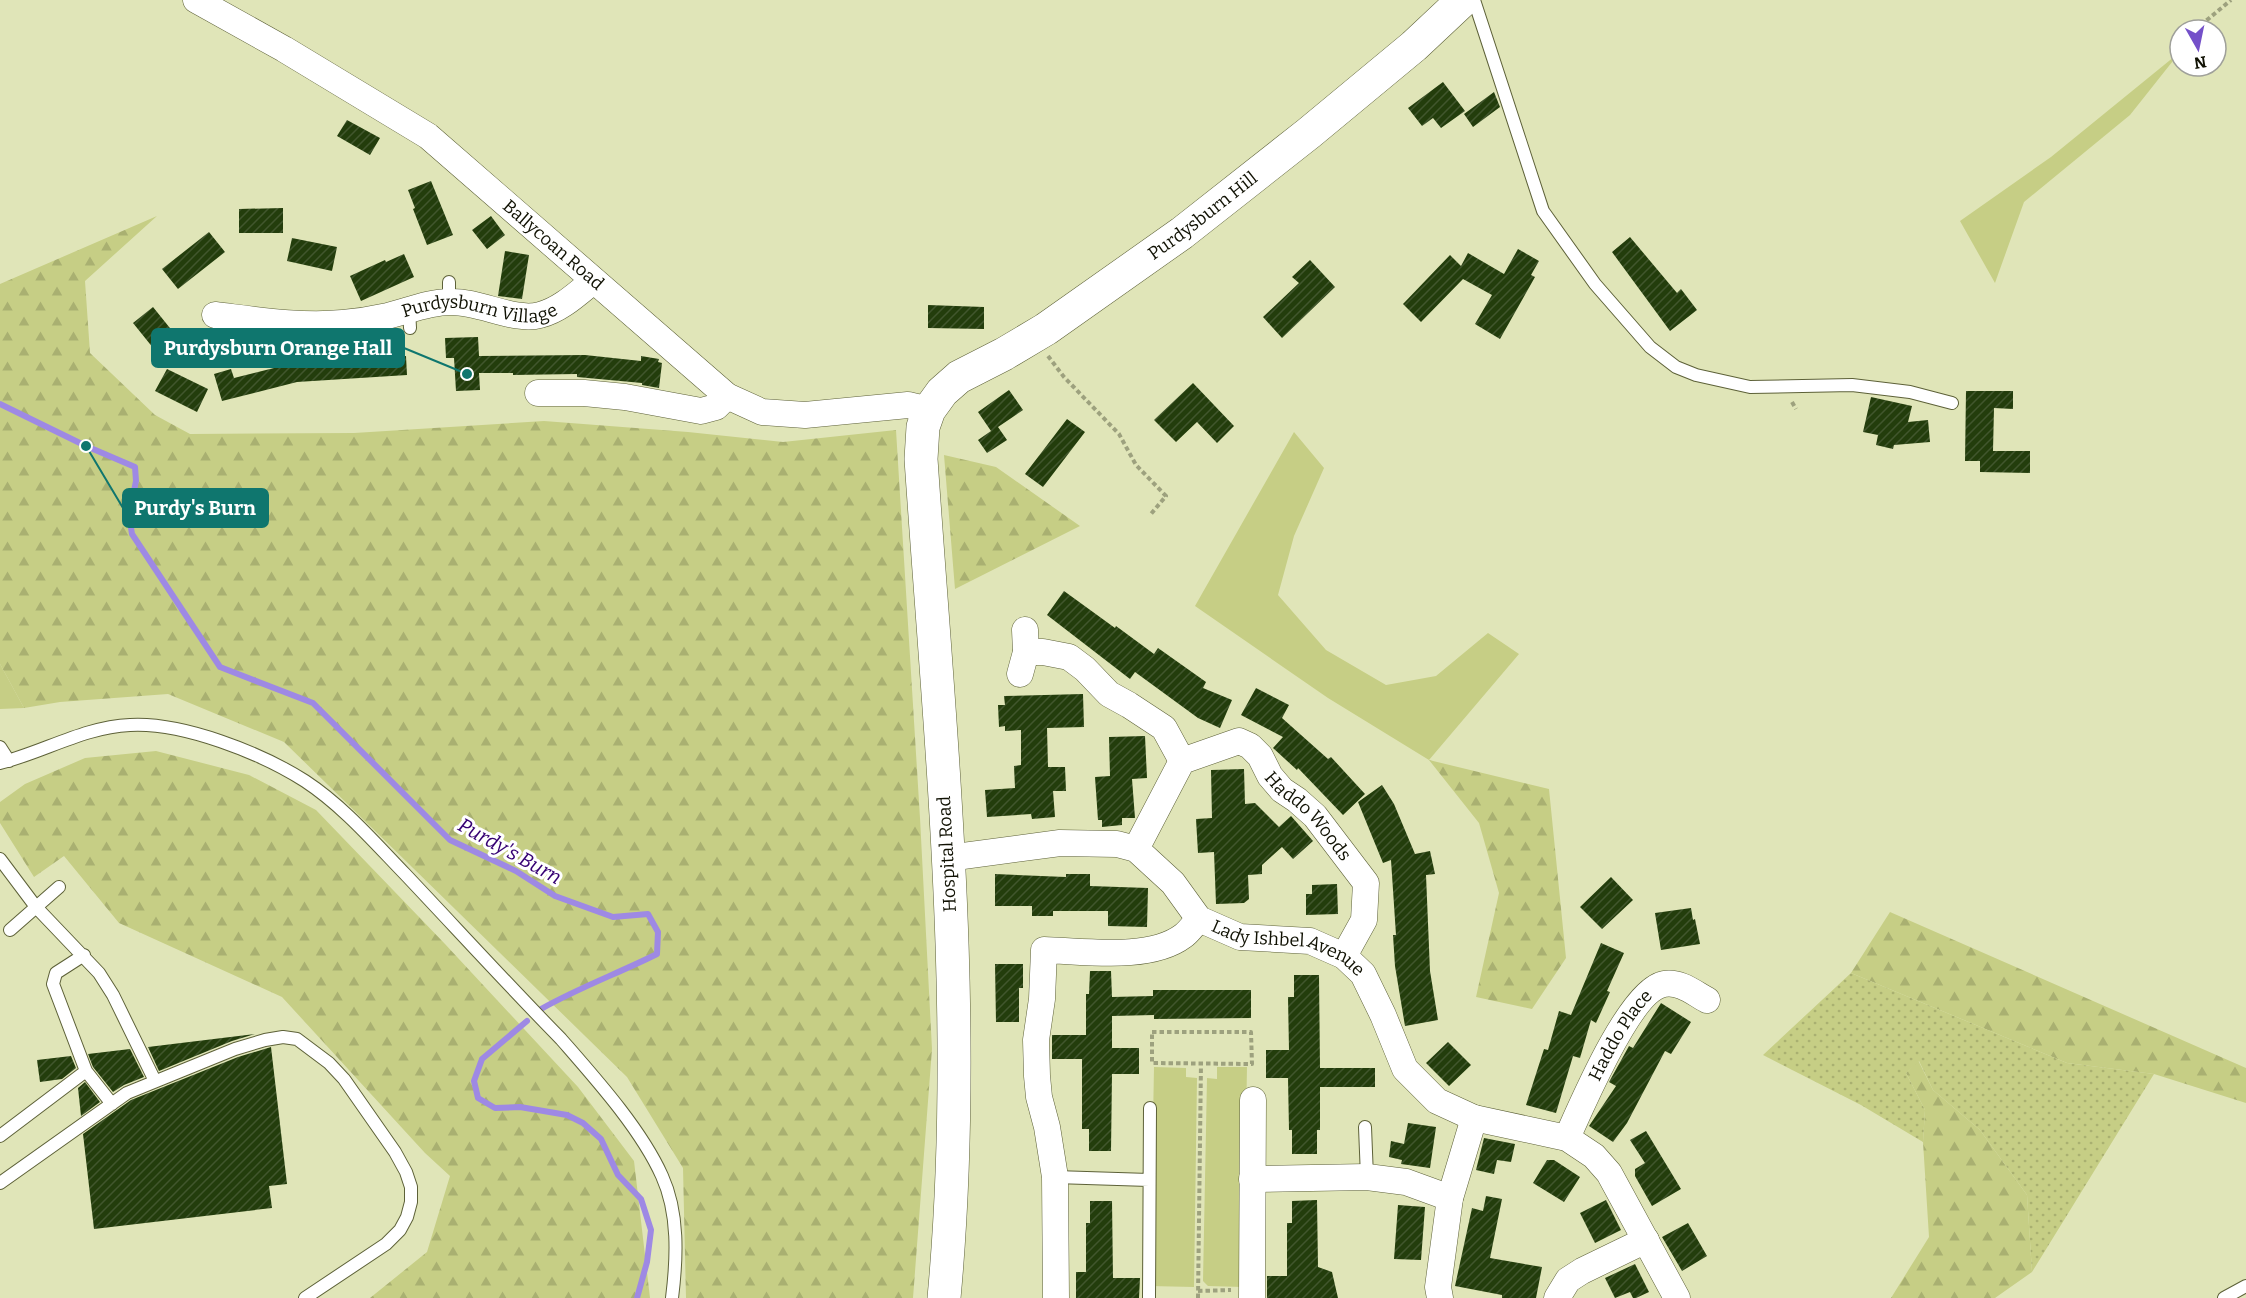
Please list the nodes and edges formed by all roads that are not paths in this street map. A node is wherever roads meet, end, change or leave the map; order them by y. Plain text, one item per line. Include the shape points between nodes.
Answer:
1 (196, 0) edge
2 (1463, 0) edge
3 (1474, 0) edge
4 (593, 281) junction
5 (215, 315) dead end
6 (538, 393) dead end
7 (727, 396) junction
8 (1952, 403) dead end
9 (929, 410) junction
10 (1024, 652) dead end
11 (0, 747) edge
12 (1182, 761) junction
13 (4, 762) edge
14 (1136, 849) junction
15 (0, 858) edge
16 (948, 858) junction
17 (59, 887) dead end
18 (36, 907) junction
19 (1199, 919) junction
20 (10, 930) dead end
21 (84, 956) junction
22 (1344, 956) junction
23 (1707, 1000) dead end
24 (86, 1071) junction
25 (154, 1081) junction
26 (1253, 1100) dead end
27 (112, 1104) junction
28 (1150, 1108) dead end
29 (1473, 1118) junction
30 (1365, 1127) dead end
31 (0, 1136) edge
32 (1567, 1138) junction
33 (1367, 1177) junction
34 (1055, 1178) junction
35 (1252, 1179) junction
36 (1149, 1180) junction
37 (0, 1183) edge
38 (1450, 1198) junction
39 (1646, 1240) junction
40 (2246, 1286) edge
41 (1252, 1294) edge
42 (305, 1298) edge
43 (672, 1298) edge
44 (944, 1298) edge
45 (1056, 1298) edge
46 (1149, 1298) edge
47 (1440, 1298) edge
48 (1557, 1298) edge
49 (1677, 1298) edge
50 (2224, 1298) edge

1 - 4 street, Ballycoan Road via 428,136
2 - 9 main road, Purdysburn Hill via 1414,46 1182,233 1033,337 959,377
3 - 8 lane via 1543,211 1595,284 1650,347 1676,367 1750,387 1851,385 1910,392
4 - 5 street, Purdysburn Village via 566,304 524,318 476,305 449,292 410,318 300,325
4 - 7 street, Ballycoan Road
6 - 7 street via 625,397 701,411 716,407
7 - 9 street, Ballycoan Road via 762,412 805,415 908,405
9 - 16 main road, Hospital Road via 923,428 921,459
10 - 12 street via 1069,657 1109,694 1164,728
11 - 13 lane
12 - 14 street
12 - 22 street, Haddo Woods via 1239,741 1260,756 1282,790 1315,816 1366,883 1364,920
13 - 43 lane via 86,732 132,725 159,727 235,746 306,782 380,849 561,1039 646,1146 663,1177 673,1214 676,1251
14 - 16 street via 1117,844 1060,843
14 - 19 street, Lady Ishbel Avenue via 1173,883
15 - 18 lane
16 - 44 main road, Hospital Road via 954,1101 951,1232
17 - 18 lane
18 - 20 lane
18 - 21 lane
19 - 22 street, Lady Ishbel Avenue via 1240,937 1310,941
19 - 34 street via 1184,936 1161,947 1132,951 1044,950 1037,1076
21 - 24 lane via 56,973 53,984
21 - 25 lane via 113,995
22 - 29 street, Lady Ishbel Avenue via 1363,974 1405,1069 1437,1101
23 - 32 street, Haddo Place via 1683,986 1665,983 1653,988 1609,1048
24 - 27 lane
24 - 31 lane
25 - 27 lane
25 - 42 lane via 265,1040 297,1039 344,1079 395,1152 411,1187 411,1202 400,1230 386,1244
26 - 35 street
27 - 37 lane
28 - 36 lane
29 - 32 street, Lady Ishbel Avenue
29 - 38 street
30 - 33 lane
32 - 39 street via 1594,1156 1609,1173
33 - 35 street
33 - 38 street via 1406,1182
34 - 36 lane
34 - 45 street
35 - 41 street
36 - 46 lane
38 - 47 street via 1438,1287
39 - 48 street via 1582,1271 1568,1281
39 - 49 street
40 - 50 lane

